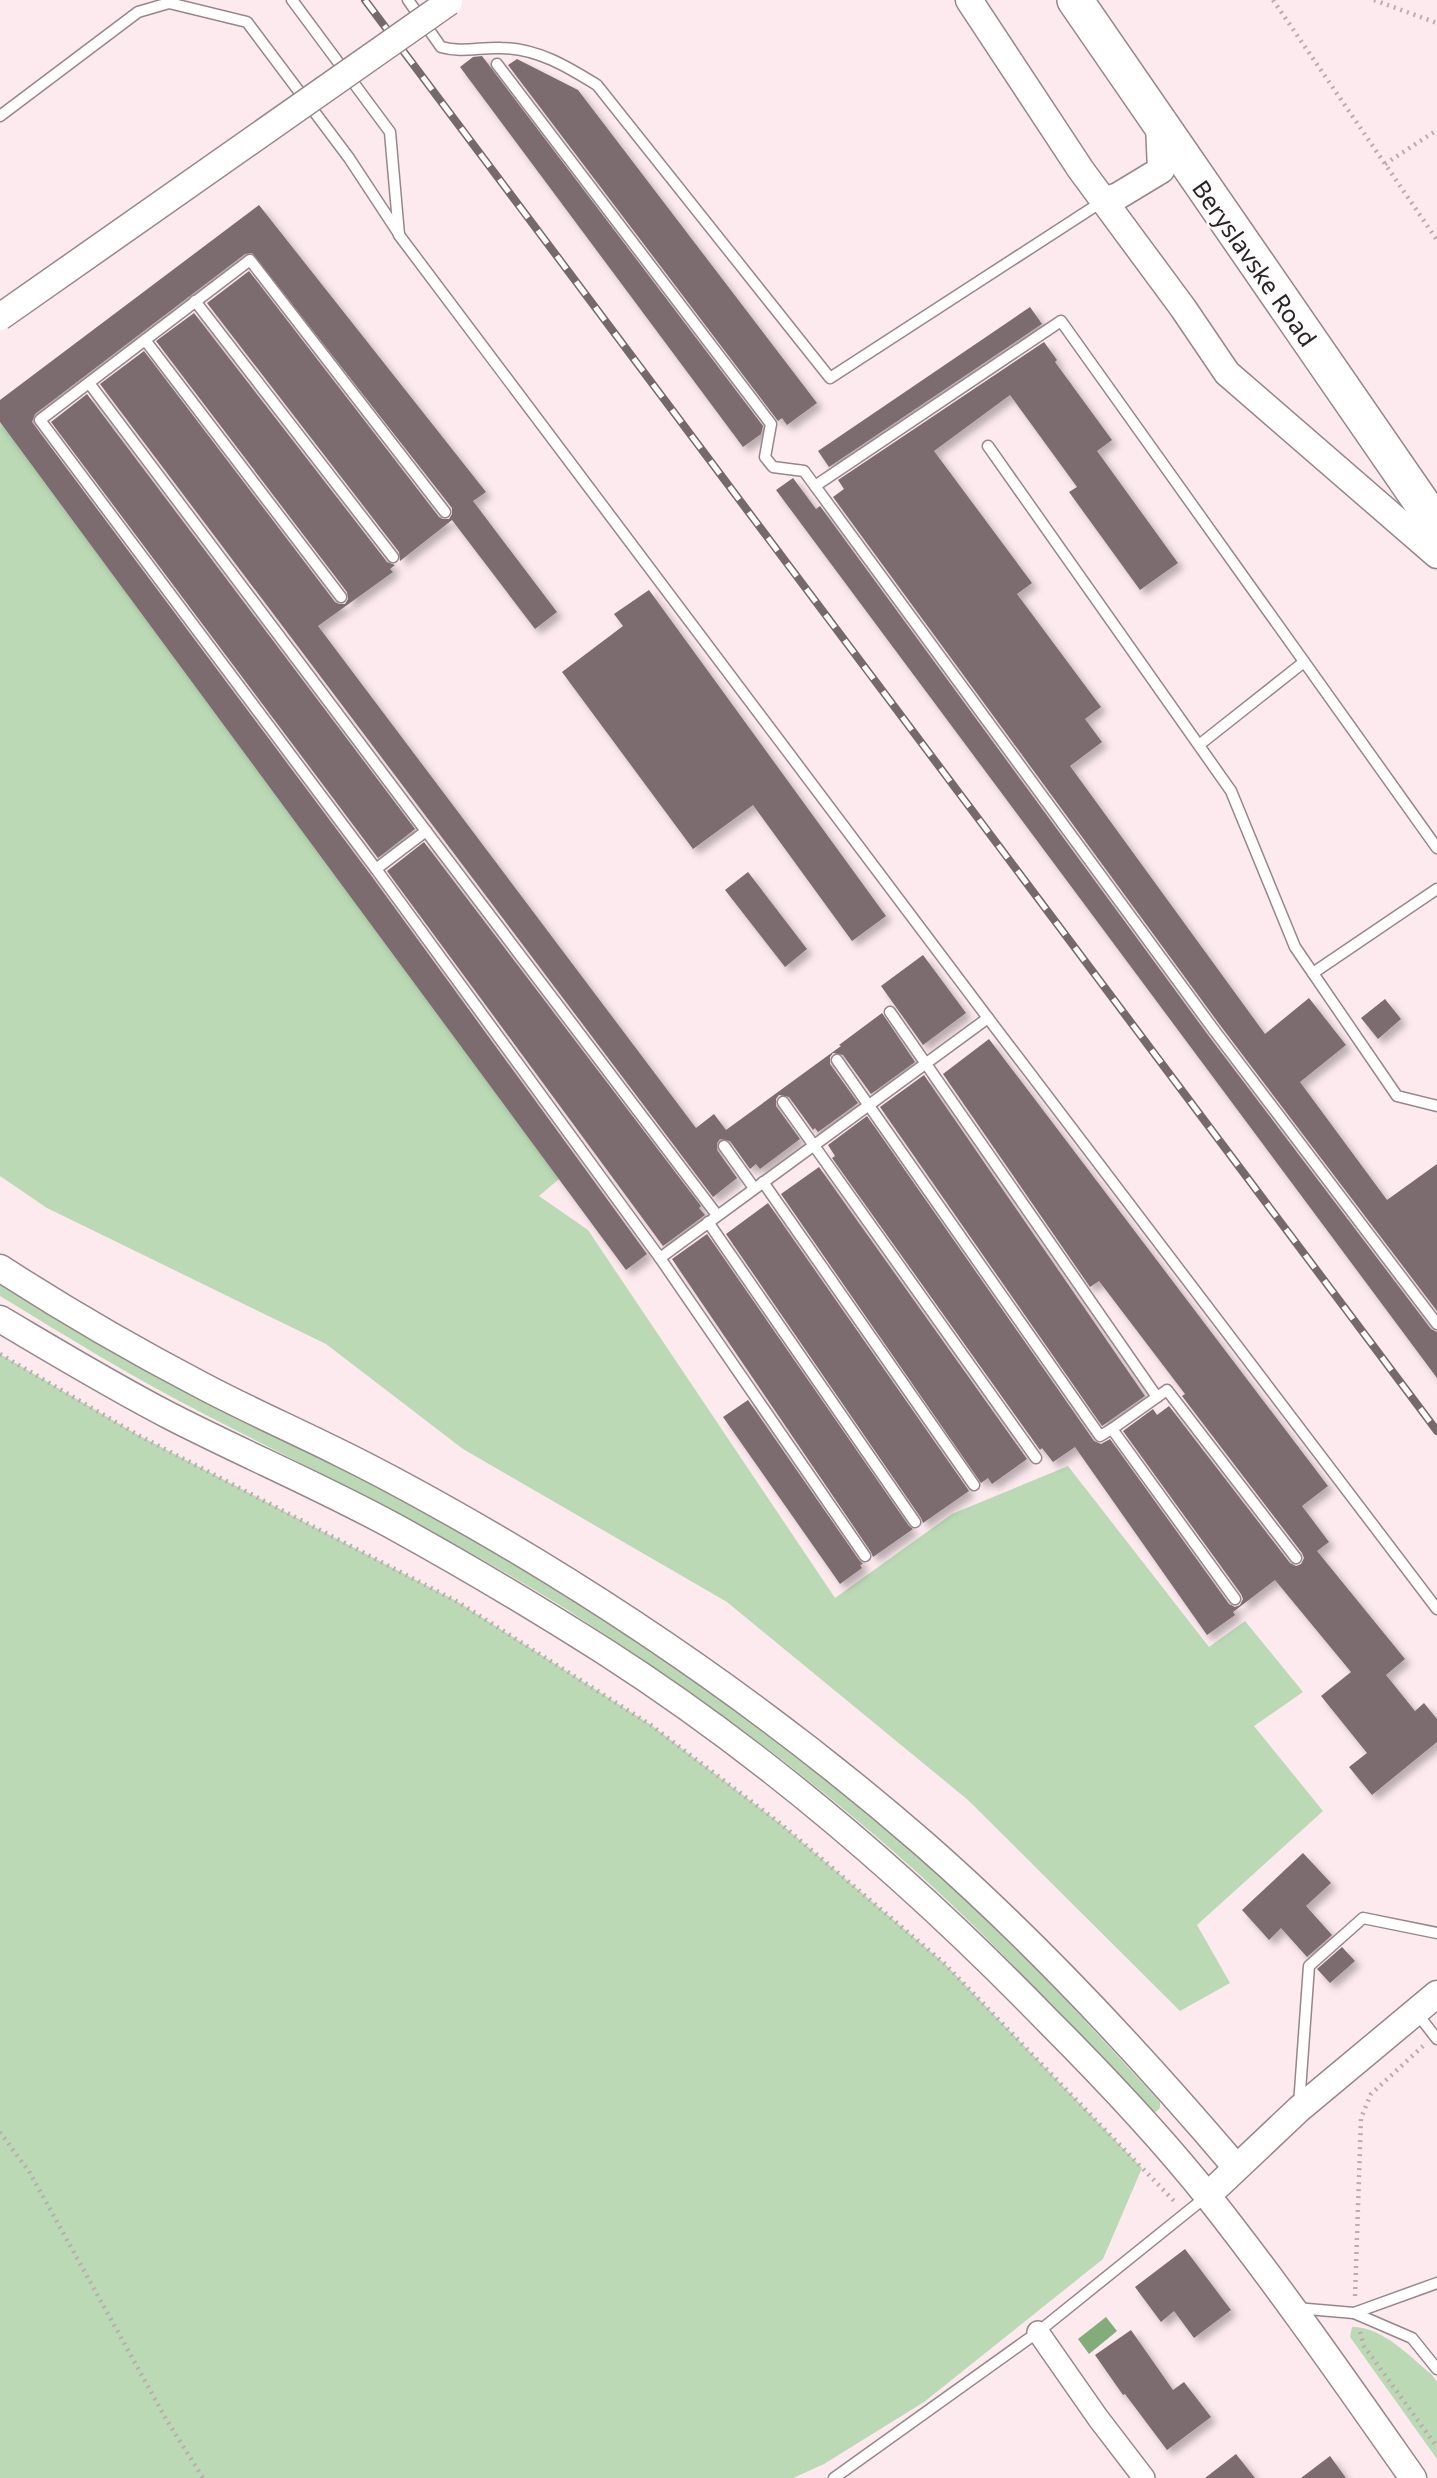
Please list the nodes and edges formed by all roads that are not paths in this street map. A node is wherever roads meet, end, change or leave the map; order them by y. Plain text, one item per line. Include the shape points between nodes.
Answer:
1 (292, 0) edge
2 (408, 0) edge
3 (452, 0) edge
4 (969, 0) edge
5 (1075, 0) edge
6 (496, 64) dead end
7 (0, 116) edge
8 (1159, 124) junction
9 (1103, 201) junction
10 (399, 235) junction
11 (195, 301) junction
12 (0, 317) edge
13 (145, 340) junction
14 (89, 383) junction
15 (988, 446) dead end
16 (815, 486) junction
17 (445, 512) dead end
18 (1437, 525) edge
19 (1437, 555) edge
20 (393, 557) dead end
21 (341, 597) dead end
22 (1304, 662) junction
23 (1199, 745) junction
24 (425, 831) junction
25 (1437, 848) edge
26 (376, 869) junction
27 (1437, 889) edge
28 (1313, 973) junction
29 (890, 1012) dead end
30 (988, 1018) junction
31 (837, 1060) dead end
32 (925, 1063) junction
33 (783, 1102) dead end
34 (869, 1105) junction
35 (1437, 1106) edge
36 (815, 1144) junction
37 (724, 1146) dead end
38 (759, 1185) junction
39 (712, 1218) junction
40 (660, 1258) junction
41 (0, 1268) edge
42 (0, 1319) edge
43 (1437, 1324) edge
44 (1157, 1397) junction
45 (1112, 1429) junction
46 (1036, 1458) dead end
47 (974, 1485) dead end
48 (915, 1522) dead end
49 (865, 1556) dead end
50 (1296, 1558) dead end
51 (1235, 1599) dead end
52 (1437, 1609) edge
53 (1437, 1933) edge
54 (1437, 1994) edge
55 (1416, 2012) junction
56 (1435, 2037) edge
57 (1299, 2109) junction
58 (1236, 2167) junction
59 (1207, 2196) junction
60 (1437, 2283) edge
61 (1293, 2308) junction
62 (1354, 2313) junction
63 (1038, 2332) junction
64 (1437, 2369) edge
65 (834, 2478) edge
66 (1144, 2478) edge
67 (1413, 2478) edge

1 - 10 lane via 390,132
2 - 9 lane via 441,47 503,47 536,54 597,85 830,378
3 - 12 street, bridge
4 - 9 street
5 - 8 main road, Beryslavske Road
6 - 16 lane via 771,424 765,457 773,467 804,471
7 - 10 lane via 138,12 169,3 247,22 349,158
8 - 9 street via 1161,170 1118,197
8 - 18 main road, Beryslavske Road
9 - 19 street via 1227,373
10 - 30 lane
11 - 13 lane
11 - 17 lane via 250,260
11 - 20 lane
13 - 14 lane
13 - 21 lane
14 - 24 lane
14 - 26 lane via 40,420
15 - 23 lane
16 - 22 lane via 1061,321
16 - 43 lane
22 - 23 lane
22 - 25 lane
23 - 28 lane via 1231,791 1295,947
24 - 26 lane
24 - 39 lane
26 - 40 lane
27 - 28 lane
28 - 35 lane via 1397,1096
29 - 32 lane
30 - 32 lane
30 - 52 lane
31 - 34 lane
32 - 34 lane
32 - 44 lane
33 - 36 lane
34 - 36 lane
34 - 45 lane via 1100,1436
36 - 38 lane
36 - 46 lane
37 - 38 lane
38 - 39 lane
38 - 47 lane
39 - 40 lane
39 - 48 lane
40 - 49 lane
41 - 58 street via 202,1385 342,1454 502,1542 668,1646 767,1717 926,1846 1004,1919 1154,2071
42 - 59 street via 159,1410 393,1526 494,1583 708,1722 888,1866 950,1923 1124,2098
44 - 45 lane
44 - 50 lane via 1167,1390
45 - 51 lane
53 - 57 lane via 1363,1918 1309,1966
54 - 55 street
55 - 56 lane
55 - 57 street
57 - 58 street
58 - 59 street
59 - 61 street
59 - 63 lane
60 - 62 lane
61 - 62 lane
61 - 67 street
62 - 64 lane via 1412,2338
63 - 65 lane
63 - 66 street

